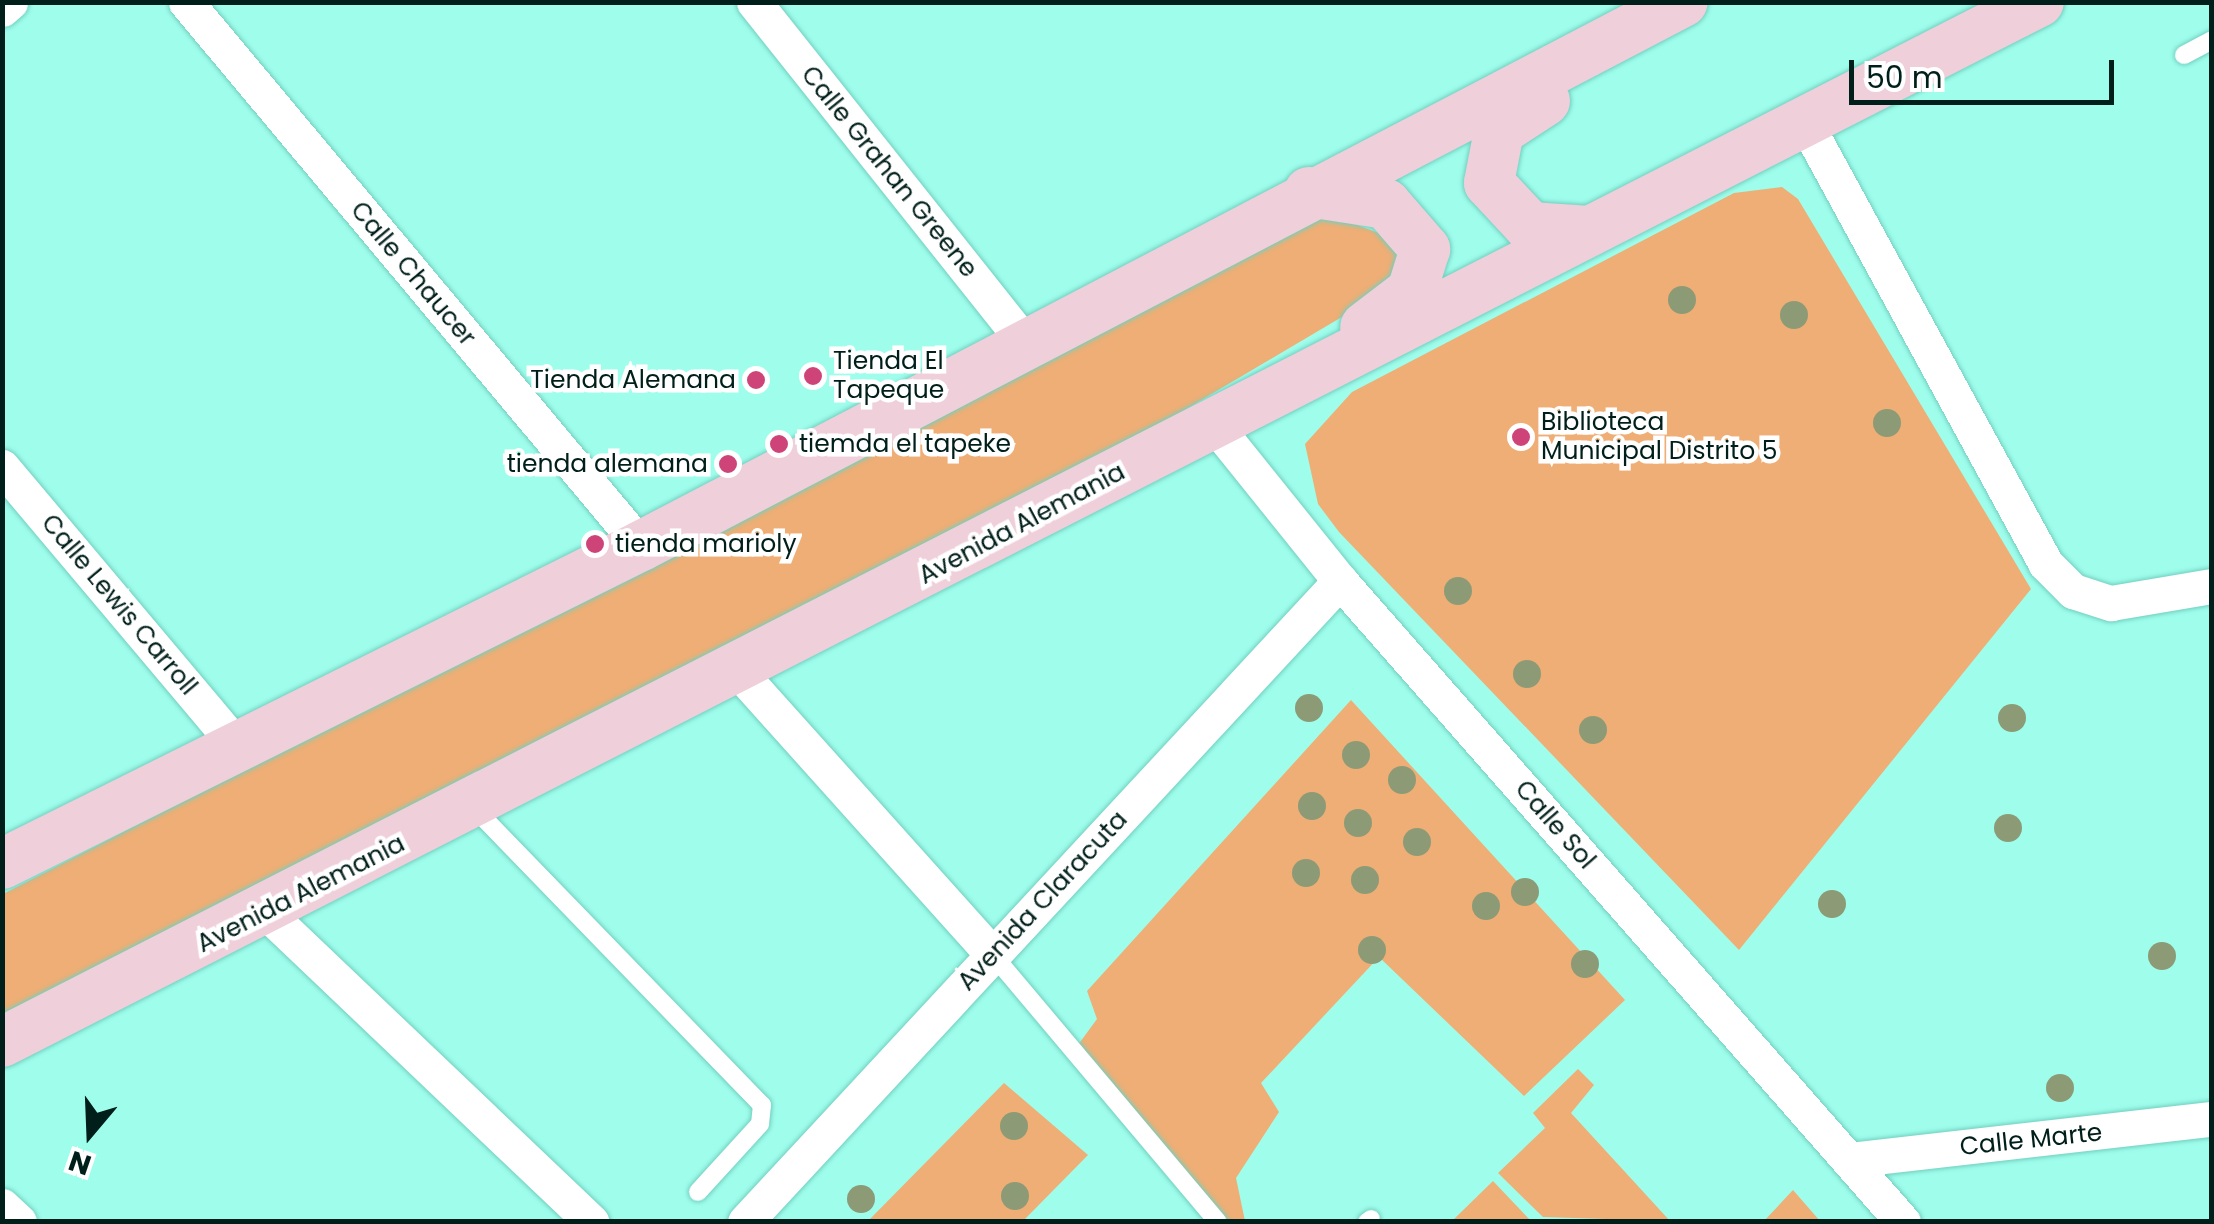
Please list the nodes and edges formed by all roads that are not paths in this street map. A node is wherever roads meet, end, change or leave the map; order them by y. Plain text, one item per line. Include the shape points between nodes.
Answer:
1 (10, 2) edge
2 (186, 2) edge
3 (754, 2) edge
4 (1684, 2) edge
5 (1701, 2) edge
6 (2039, 2) edge
7 (2, 9) edge
8 (2212, 40) edge
9 (2184, 55) dead end
10 (1806, 124) junction
11 (1309, 192) junction
12 (1590, 231) junction
13 (1024, 342) junction
14 (1282, 390) junction
15 (1213, 423) junction
16 (2, 466) edge
17 (641, 546) junction
18 (1340, 581) junction
19 (2212, 586) edge
20 (738, 672) junction
21 (235, 744) junction
22 (473, 807) junction
23 (2, 864) edge
24 (267, 913) junction
25 (993, 955) junction
26 (2, 1042) edge
27 (2212, 1120) edge
28 (1850, 1160) junction
29 (698, 1192) dead end
30 (2, 1206) edge
31 (19, 1222) edge
32 (591, 1222) edge
33 (746, 1222) edge
34 (1218, 1222) edge
35 (1902, 1222) edge

1 - 7 street
2 - 17 street, Calle Chaucer
3 - 13 street, Calle Grahan Greene
4 - 11 main road
5 - 12 main road via 1648,46 1507,122 1492,146 1489,183 1510,215 1530,226
6 - 10 main road, Avenida Alemania
8 - 9 lane
10 - 12 main road, Avenida Alemania
10 - 19 street via 2045,563 2073,591 2111,603
11 - 13 main road
11 - 14 main road via 1386,204 1425,249 1400,305
12 - 14 main road, Avenida Alemania
13 - 17 main road
14 - 15 main road, Avenida Alemania
15 - 18 street, Calle Sol
15 - 20 main road, Avenida Alemania
16 - 21 street, Calle Lewis Carroll
17 - 21 main road
18 - 25 street, Avenida Claracuta
18 - 28 street, Calle Sol
20 - 22 main road, Avenida Alemania
20 - 25 street
21 - 23 main road
22 - 24 main road, Avenida Alemania
22 - 29 lane via 762,1105 760,1124
24 - 26 main road, Avenida Alemania
24 - 32 street
25 - 33 street, Avenida Claracuta
25 - 34 lane
27 - 28 street, Calle Marte
28 - 35 street, Calle Sol
30 - 31 street

